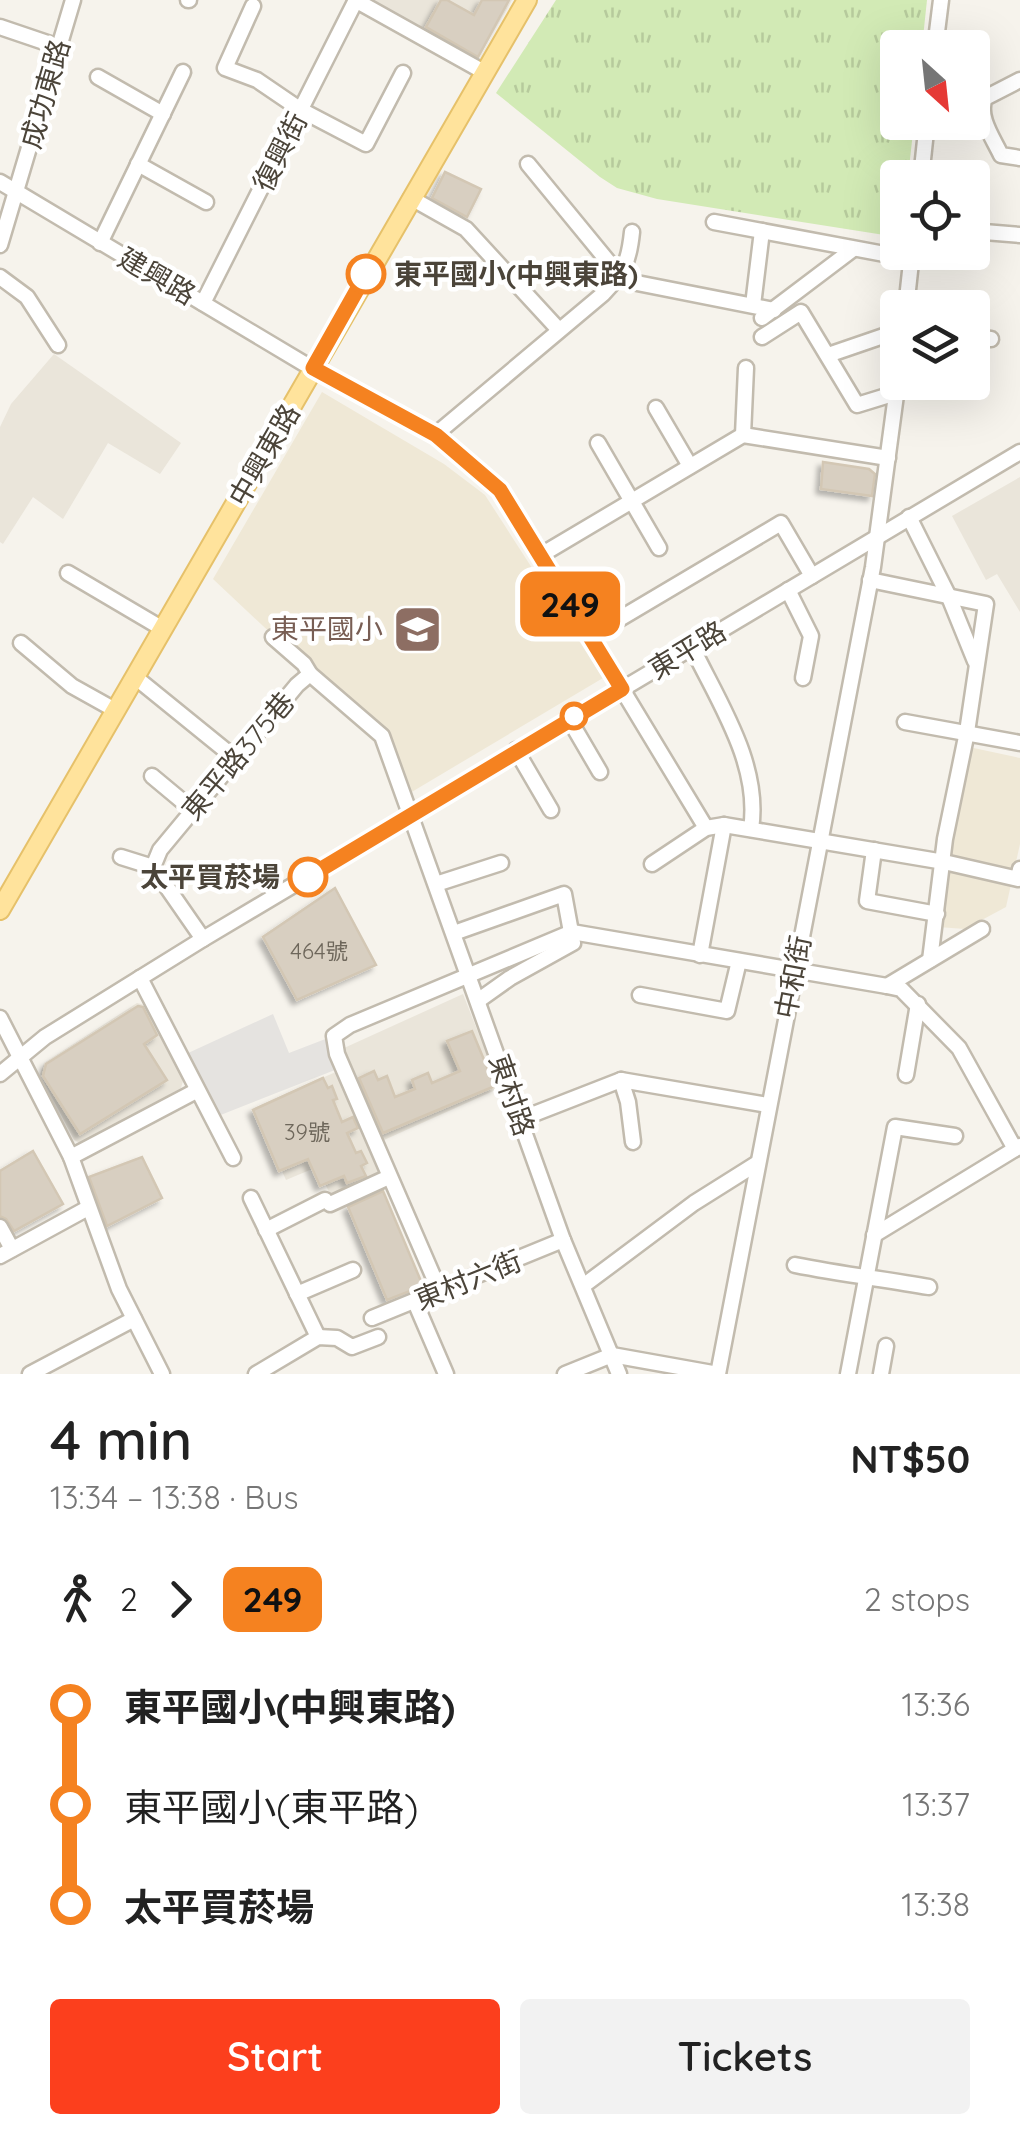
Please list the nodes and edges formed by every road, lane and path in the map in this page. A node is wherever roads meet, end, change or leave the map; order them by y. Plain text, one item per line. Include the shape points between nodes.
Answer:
1 (73, 0) edge
2 (355, 0) edge
3 (527, 0) edge
4 (941, 0) edge
5 (253, 6) dead end
6 (0, 27) edge
7 (937, 30) edge
8 (59, 47) junction
9 (183, 72) dead end
10 (403, 72) dead end
11 (484, 72) junction
12 (98, 77) dead end
13 (1020, 80) edge
14 (300, 110) junction
15 (163, 114) junction
16 (1020, 158) edge
17 (138, 164) junction
18 (528, 164) dead end
19 (0, 182) edge
20 (16, 194) junction
21 (410, 198) junction
22 (206, 202) dead end
23 (714, 222) dead end
24 (762, 231) junction
25 (632, 232) dead end
26 (990, 233) edge
27 (1020, 236) edge
28 (100, 243) junction
29 (0, 245) edge
30 (852, 250) junction
31 (880, 253) edge
32 (620, 276) junction
33 (0, 277) edge
34 (638, 282) dead end
35 (203, 303) junction
36 (763, 311) junction
37 (559, 330) junction
38 (762, 337) dead end
39 (880, 338) edge
40 (58, 345) dead end
41 (828, 355) junction
42 (313, 368) junction
43 (746, 368) dead end
44 (880, 395) edge
45 (895, 400) edge
46 (656, 408) dead end
47 (744, 434) junction
48 (436, 435) junction
49 (598, 443) dead end
50 (1020, 452) edge
51 (888, 458) junction
52 (690, 466) junction
53 (631, 500) junction
54 (910, 516) junction
55 (877, 536) junction
56 (660, 548) dead end
57 (541, 555) junction
58 (68, 573) dead end
59 (812, 576) junction
60 (870, 580) junction
61 (788, 590) junction
62 (949, 597) junction
63 (163, 628) junction
64 (273, 637) dead end
65 (590, 637) junction
66 (21, 643) dead end
67 (692, 647) junction
68 (976, 664) junction
69 (310, 674) junction
70 (135, 677) junction
71 (803, 678) dead end
72 (622, 689) junction
73 (115, 710) junction
74 (569, 719) junction
75 (905, 722) dead end
76 (967, 732) junction
77 (1020, 743) edge
78 (516, 750) junction
79 (236, 759) junction
80 (600, 772) dead end
81 (152, 776) dead end
82 (551, 810) dead end
83 (194, 811) junction
84 (412, 813) junction
85 (724, 826) junction
86 (706, 828) junction
87 (751, 829) junction
88 (820, 841) junction
89 (874, 850) junction
90 (120, 857) dead end
91 (501, 862) dead end
92 (944, 862) junction
93 (652, 864) dead end
94 (153, 867) junction
95 (1020, 869) edge
96 (436, 884) junction
97 (0, 910) edge
98 (937, 914) junction
99 (982, 929) dead end
100 (454, 932) junction
101 (572, 932) junction
102 (203, 939) junction
103 (700, 955) junction
104 (930, 960) junction
105 (739, 961) junction
106 (794, 970) junction
107 (468, 974) junction
108 (140, 978) junction
109 (887, 986) junction
110 (640, 995) dead end
111 (479, 1000) junction
112 (918, 1004) junction
113 (0, 1018) edge
114 (18, 1058) junction
115 (0, 1074) edge
116 (906, 1075) dead end
117 (620, 1080) junction
118 (196, 1091) junction
119 (768, 1105) junction
120 (521, 1119) junction
121 (956, 1136) dead end
122 (632, 1142) dead end
123 (1017, 1147) edge
124 (71, 1157) junction
125 (233, 1158) dead end
126 (756, 1164) junction
127 (389, 1177) junction
128 (251, 1198) dead end
129 (88, 1208) junction
130 (0, 1226) edge
131 (266, 1230) junction
132 (874, 1235) junction
133 (564, 1240) junction
134 (6, 1253) edge
135 (795, 1264) dead end
136 (353, 1270) dead end
137 (866, 1277) junction
138 (583, 1286) junction
139 (928, 1288) dead end
140 (440, 1292) junction
141 (297, 1294) junction
142 (415, 1302) junction
143 (372, 1318) dead end
144 (134, 1319) junction
145 (318, 1337) junction
146 (378, 1337) dead end
147 (886, 1346) dead end
148 (612, 1355) junction
149 (30, 1374) edge
150 (162, 1374) edge
151 (256, 1374) edge
152 (446, 1374) edge
153 (565, 1374) edge
154 (620, 1374) edge
155 (718, 1374) edge
156 (848, 1374) edge
157 (880, 1374) edge

1 - 8 street, 成功東路
2 - 11 street
2 - 14 street, 復興街
3 - 11 main road, 中興東路
4 - 7 street
5 - 14 street via 226,68
6 - 8 street
8 - 20 street, 成功東路
9 - 15 street
10 - 14 street via 366,144
11 - 21 main road, 中興東路
12 - 15 street
13 - 16 street via 985,98 982,112 1001,155
14 - 35 street, 復興街
15 - 17 street
17 - 22 street
17 - 28 street
18 - 32 street
19 - 20 street, 建興路
20 - 28 street, 建興路
20 - 29 street, 成功東路
21 - 37 street via 466,230
21 - 42 main road, 中興東路
23 - 24 street
24 - 30 street
24 - 36 street
25 - 32 street
26 - 27 street
28 - 35 street, 建興路
30 - 31 street
30 - 36 street
32 - 37 street
33 - 40 street via 27,297
34 - 36 street
35 - 42 street, 建興路
37 - 48 street
38 - 41 street via 801,312
39 - 41 street
41 - 44 street via 858,405
42 - 48 street, 建興路
42 - 63 main road, 中興東路
43 - 47 street
45 - 51 street, 中和街
46 - 52 street
47 - 51 street
47 - 52 street
48 - 57 street, 建興路 via 500,490
49 - 53 street
50 - 54 street, 東平路
51 - 55 street, 中和街
52 - 53 street
53 - 56 street
53 - 57 street
54 - 55 street, 東平路
54 - 62 street
55 - 59 street, 東平路
55 - 60 street, 中和街
57 - 65 street, 建興路
58 - 63 street
59 - 61 street, 東平路
59 - 65 street via 782,523
60 - 62 street
60 - 88 street, 中和街
61 - 67 street, 東平路
61 - 71 street via 811,636
62 - 68 street
62 - 68 street via 986,604
63 - 70 main road, 中興東路
64 - 69 street, 東平路375巷
65 - 72 street, 建興路
66 - 73 street via 72,686
67 - 72 street, 東平路
67 - 87 street via 748,772 755,806
68 - 76 street
69 - 79 street, 東平路375巷
69 - 84 street, 東平路375巷 via 382,736
70 - 73 main road, 中興東路
70 - 79 street
72 - 74 street, 東平路
72 - 86 street, 建興路
73 - 97 main road, 中興東路
74 - 78 street, 東平路
74 - 80 street
75 - 76 street
76 - 77 street
76 - 92 street
78 - 82 street
78 - 84 street, 東平路
79 - 83 street, 東平路375巷
81 - 83 street
83 - 94 street, 東平路375巷
84 - 96 street, 東村路
84 - 102 street, 東平路
85 - 86 street
85 - 87 street
85 - 103 street
86 - 93 street
87 - 88 street
88 - 89 street
88 - 106 street, 中和街
89 - 92 street
89 - 98 street via 867,901
90 - 94 street
91 - 96 street
92 - 95 street via 1018,879
92 - 98 street
94 - 102 street
96 - 100 street, 東村路
98 - 104 street
99 - 104 street
100 - 101 street via 564,894
100 - 107 street, 東村路
101 - 103 street
101 - 107 street
101 - 111 street via 573,943
102 - 108 street, 東平路
103 - 105 street
104 - 109 street
105 - 106 street
105 - 110 street via 727,1012
106 - 109 street
106 - 119 street, 中和街
107 - 111 street, 東村路
107 - 127 street via 334,1036
108 - 114 street, 東平路
108 - 118 street
109 - 112 street
111 - 120 street, 東村路
112 - 116 street
112 - 123 street via 959,1048
113 - 114 street
114 - 115 street, 東平路
114 - 124 street
117 - 119 street
117 - 120 street
117 - 122 street
118 - 124 street
118 - 125 street
119 - 126 street, 中和街
120 - 133 street, 東村路
121 - 132 street via 895,1126
123 - 132 street
124 - 129 street
126 - 138 street
126 - 155 street, 中和街
127 - 131 street
127 - 140 street
128 - 131 street
129 - 134 street
129 - 144 street
130 - 134 street
131 - 141 street
132 - 137 street
133 - 138 street, 東村路
133 - 140 street, 東村六街
135 - 137 street
136 - 141 street
137 - 139 street
137 - 156 street
138 - 148 street, 東村路
140 - 142 street, 東村六街
141 - 145 street
142 - 143 street, 東村六街
142 - 152 street
144 - 149 street
144 - 150 street
145 - 146 street via 352,1346
145 - 151 street
147 - 157 street
148 - 153 street
148 - 154 street, 東村路
148 - 155 street

